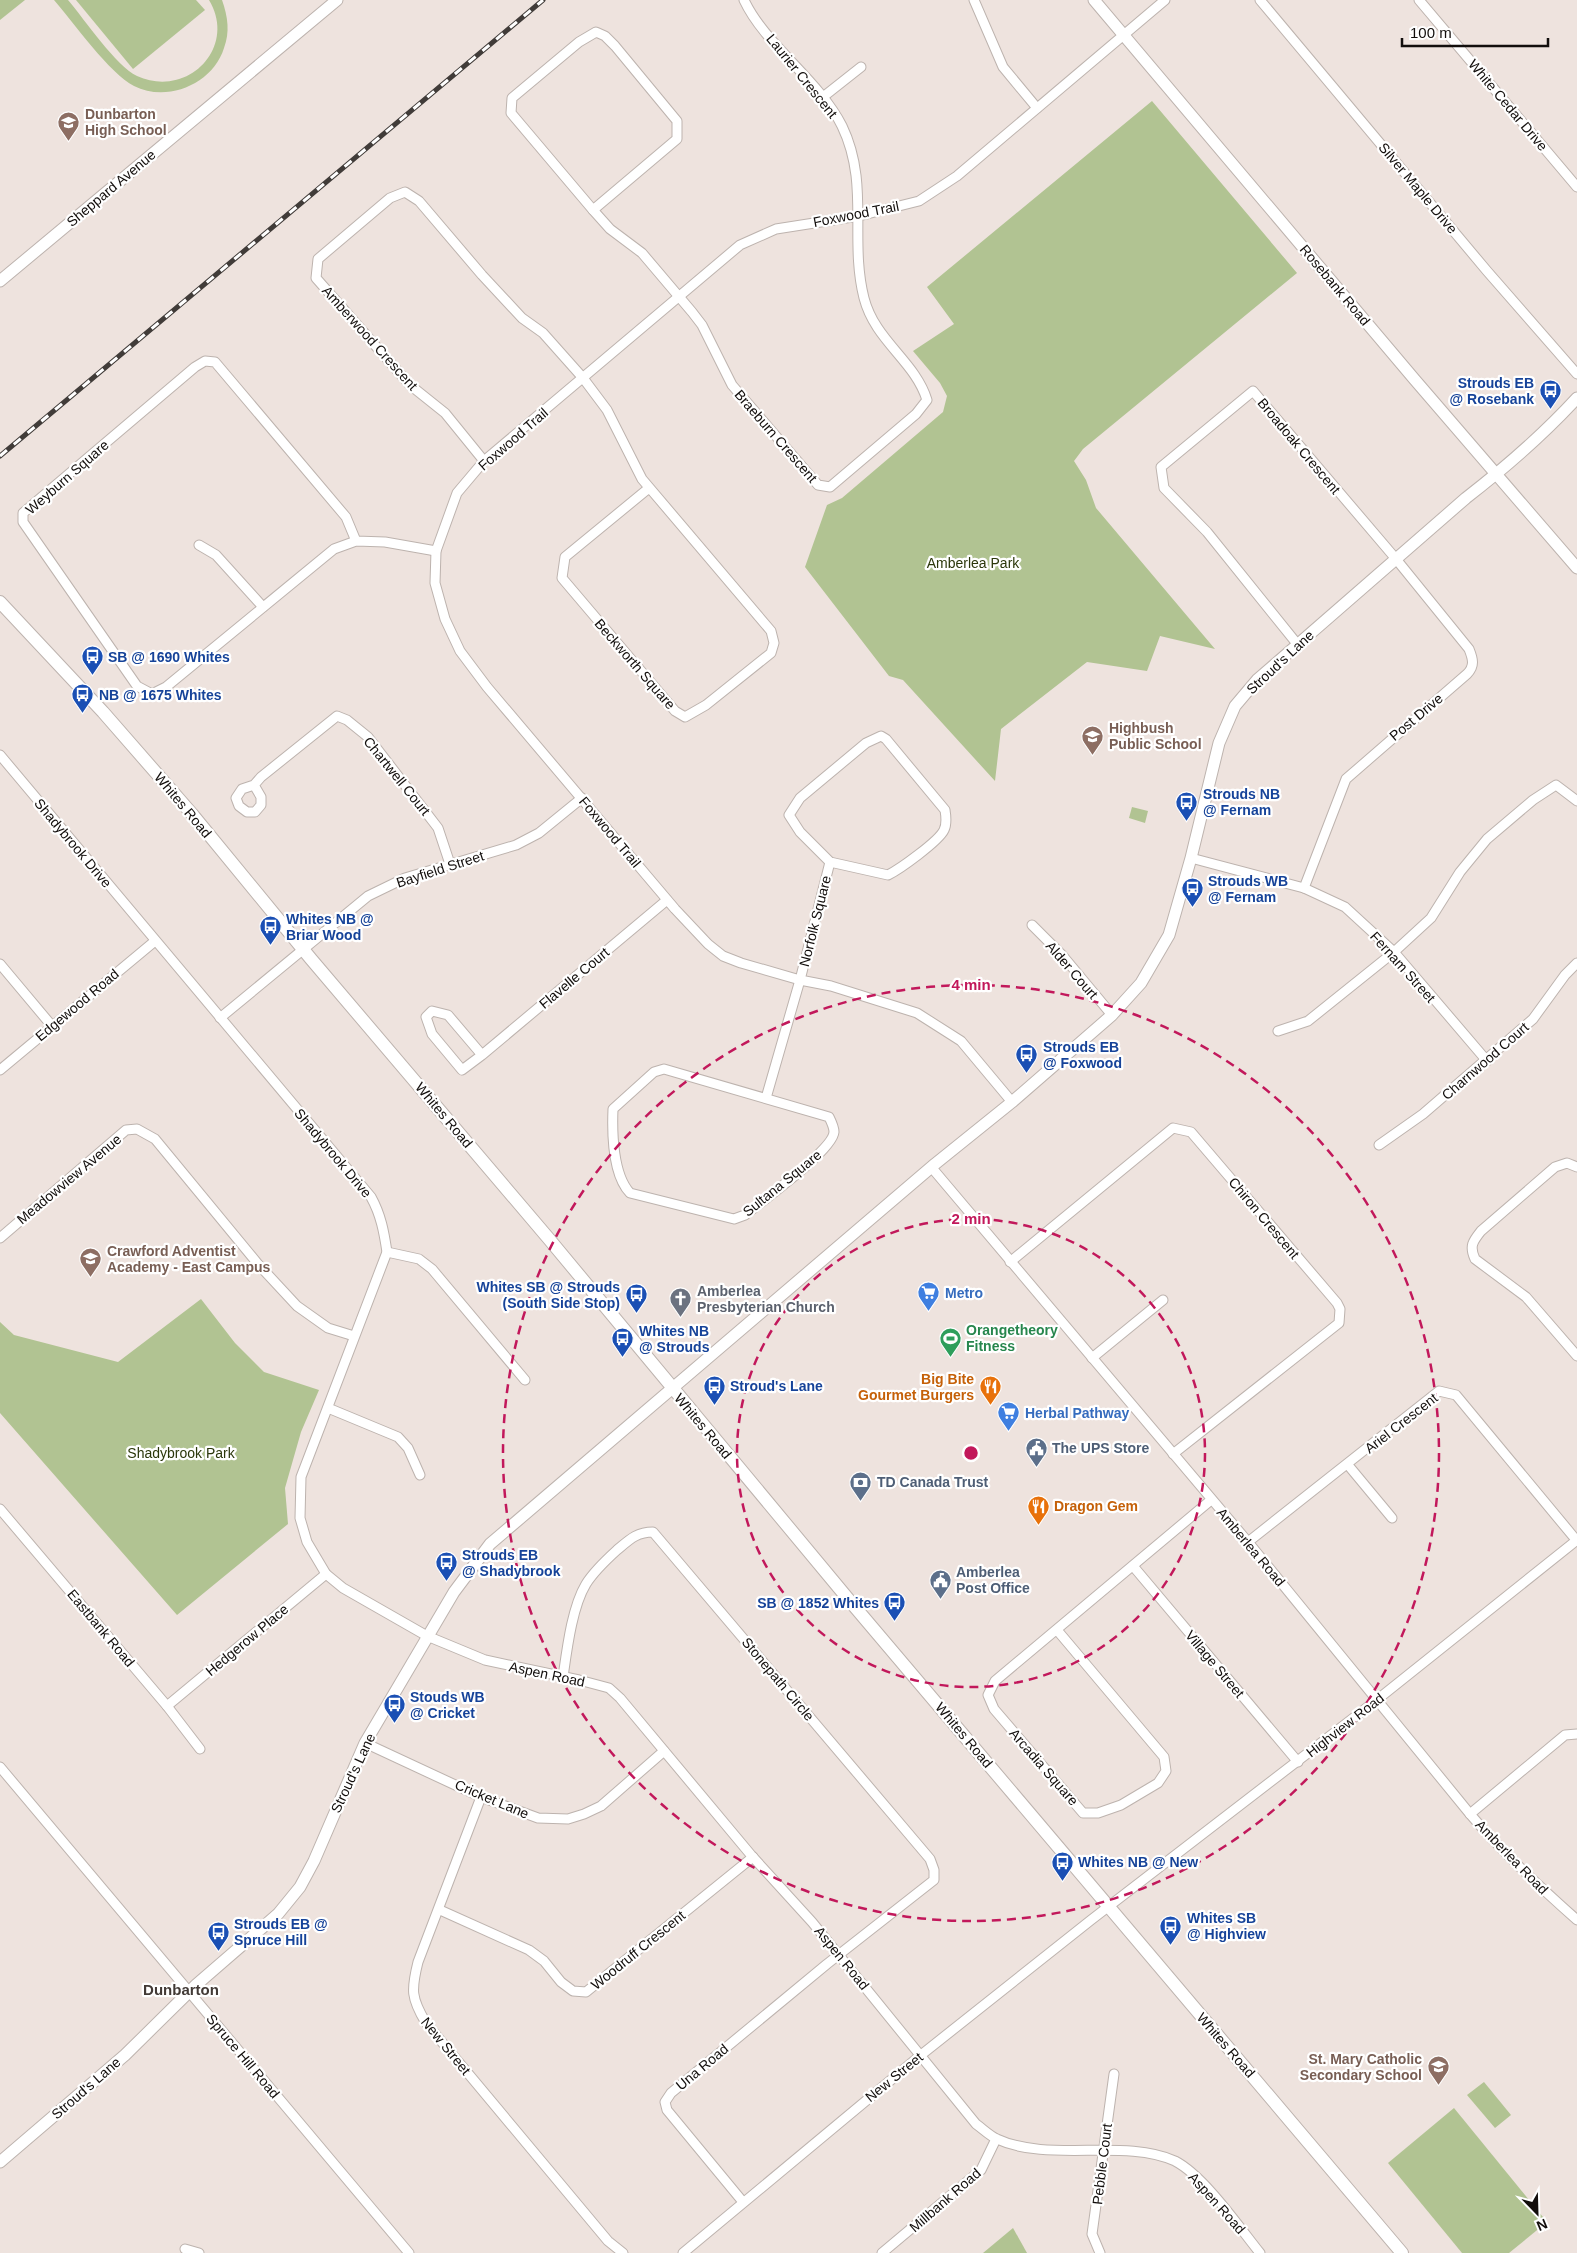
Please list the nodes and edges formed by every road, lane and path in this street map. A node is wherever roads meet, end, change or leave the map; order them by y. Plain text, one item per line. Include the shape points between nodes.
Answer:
1 (337, 0) edge
2 (744, 0) edge
3 (974, 0) edge
4 (1094, 0) edge
5 (1165, 0) edge
6 (1260, 0) edge
7 (1419, 0) edge
8 (1123, 35) junction
9 (861, 67) dead end
10 (822, 97) junction
11 (1038, 108) junction
12 (1577, 187) edge
13 (593, 210) junction
14 (858, 216) junction
15 (0, 281) edge
16 (679, 297) junction
17 (1577, 374) edge
18 (583, 378) junction
19 (1577, 398) edge
20 (484, 461) junction
21 (1498, 474) junction
22 (649, 488) junction
23 (356, 541) junction
24 (199, 545) dead end
25 (436, 550) junction
26 (1396, 559) junction
27 (1577, 568) edge
28 (0, 602) edge
29 (263, 607) junction
30 (1298, 645) junction
31 (0, 755) edge
32 (254, 786) dead end
33 (582, 798) junction
34 (1577, 801) edge
35 (1191, 858) junction
36 (830, 862) junction
37 (450, 864) junction
38 (1304, 888) junction
39 (667, 900) junction
40 (1032, 925) dead end
41 (155, 941) junction
42 (303, 949) junction
43 (1394, 952) junction
44 (1577, 963) edge
45 (0, 964) edge
46 (800, 980) junction
47 (1112, 1016) junction
48 (220, 1018) junction
49 (52, 1026) junction
50 (1278, 1031) dead end
51 (482, 1055) junction
52 (1487, 1061) junction
53 (0, 1070) edge
54 (766, 1098) junction
55 (1012, 1102) junction
56 (1379, 1145) dead end
57 (1577, 1167) edge
58 (932, 1168) junction
59 (0, 1238) edge
60 (387, 1252) junction
61 (1010, 1262) junction
62 (1163, 1300) dead end
63 (354, 1336) junction
64 (1577, 1356) edge
65 (1092, 1358) junction
66 (526, 1380) dead end
67 (672, 1389) junction
68 (328, 1408) junction
69 (1174, 1454) junction
70 (1348, 1465) junction
71 (420, 1475) dead end
72 (1211, 1500) junction
73 (0, 1509) edge
74 (1392, 1518) dead end
75 (1577, 1540) edge
76 (1248, 1542) junction
77 (1133, 1566) junction
78 (326, 1574) junction
79 (1057, 1630) junction
80 (427, 1636) junction
81 (563, 1677) junction
82 (1378, 1699) junction
83 (167, 1706) junction
84 (1577, 1734) edge
85 (365, 1743) junction
86 (200, 1749) dead end
87 (664, 1751) junction
88 (1298, 1762) junction
89 (0, 1767) edge
90 (481, 1797) junction
91 (1470, 1814) junction
92 (753, 1857) junction
93 (1109, 1906) junction
94 (440, 1910) junction
95 (1577, 1920) edge
96 (839, 1954) junction
97 (190, 1992) junction
98 (921, 2055) junction
99 (1114, 2074) dead end
100 (996, 2139) junction
101 (1103, 2151) junction
102 (0, 2162) edge
103 (743, 2202) junction
104 (185, 2249) dead end
105 (199, 2253) edge
106 (408, 2253) edge
107 (623, 2253) edge
108 (683, 2253) edge
109 (882, 2253) edge
110 (1100, 2253) edge
111 (1260, 2253) edge
112 (1402, 2253) edge

1 - 15 street, Sheppard Avenue
2 - 10 street, Laurier Crescent via 755,19
3 - 11 street via 1003,67
4 - 8 street, Rosebank Road
5 - 8 street, Foxwood Trail
6 - 17 street, Silver Maple Drive
7 - 12 street, White Cedar Drive
8 - 11 street, Foxwood Trail
8 - 21 street, Rosebank Road
9 - 10 street
10 - 14 street, Laurier Crescent via 841,124 852,150 857,171
11 - 14 street, Foxwood Trail via 958,176 919,201
13 - 13 street via 677,139 677,121 615,46 596,32 579,42 512,98 511,113
13 - 16 street via 610,229 642,253
14 - 16 street, Foxwood Trail via 776,229 740,245
14 - 16 street, Braeburn Crescent via 864,298 880,334 923,385 927,400 916,414 830,487 818,485 732,386 702,325
16 - 18 street, Foxwood Trail
18 - 20 street, Foxwood Trail
18 - 20 street, Amberwood Crescent via 543,333 522,318 482,275 419,201 405,192 390,198 343,237 318,259 316,278 410,385 445,413
18 - 22 street, Beckworth Square via 607,410
19 - 21 street, Stroud's Lane via 1544,434
20 - 25 street, Foxwood Trail via 457,493
21 - 26 street, Stroud's Lane
21 - 27 street, Rosebank Road
22 - 22 street, Beckworth Square via 565,557 562,578 675,711 685,717 706,705 771,653 774,643 771,631
23 - 25 street, Weyburn Square
23 - 29 street, Weyburn Square via 334,550
23 - 29 street, Weyburn Square via 346,517 215,362 205,361 22,513 23,522 137,686 145,692 152,694 166,687
24 - 29 street via 216,556
25 - 33 street, Foxwood Trail via 435,584 445,619 460,651
26 - 30 street, Stroud's Lane
26 - 30 street, Broadoak Crescent via 1253,392 1161,467 1164,488 1207,532
26 - 38 street, Post Drive via 1469,649 1474,661 1467,674 1346,779
28 - 42 main road, Whites Road via 192,814
30 - 35 street, Stroud's Lane via 1257,680 1235,706 1219,743
31 - 41 street, Shadybrook Drive
32 - 37 street, Chartwell Court via 261,776 337,716 368,737 438,828
33 - 37 street, Bayfield Street via 539,833 524,841
33 - 39 street, Foxwood Trail
34 - 43 street via 1556,785 1533,800 1487,839 1460,872 1431,918
35 - 38 street, Fernam Street
35 - 47 street, Stroud's Lane via 1169,935 1141,983
36 - 36 street, Norfolk Square via 888,875 906,865 944,830 945,810 881,736 866,743 800,798 790,815 800,832
36 - 46 street, Norfolk Square
37 - 42 street, Bayfield Street via 405,878 368,896
38 - 43 street, Fernam Street via 1345,908
39 - 46 street, Foxwood Trail via 708,944 724,956
39 - 51 street, Flavelle Court
40 - 47 street, Alder Court via 1062,955
41 - 48 street, Shadybrook Drive
41 - 49 street, Edgewood Road
42 - 48 street, Bayfield Street
42 - 67 main road, Whites Road
43 - 50 street via 1308,1021
43 - 52 street, Fernam Street
44 - 52 street, Charnwood Court via 1533,1019
45 - 49 street
46 - 54 street
46 - 55 street, Foxwood Trail via 832,986 917,1013 961,1041
47 - 55 street, Stroud's Lane
48 - 60 street, Shadybrook Drive via 371,1197 384,1228
49 - 53 street, Edgewood Road
51 - 51 street, Flavelle Court via 448,1015 432,1011 426,1016 432,1034 462,1070
52 - 56 street, Charnwood Court
54 - 54 street, Sultana Square via 664,1070 654,1072 613,1109 619,1177 624,1186 630,1193 734,1219 745,1215 820,1154 831,1141 834,1131 829,1117
55 - 58 street, Stroud's Lane
57 - 64 street via 1566,1163 1555,1167 1481,1231 1471,1250 1475,1259 1526,1297
58 - 61 street, Amberlea Road
58 - 67 street, Stroud's Lane
59 - 63 street, Meadowview Avenue via 126,1130 137,1129 155,1139 258,1264 297,1306 328,1328
60 - 63 street, Shadybrook Drive
60 - 66 street via 419,1259 432,1269
61 - 65 street, Amberlea Road
61 - 69 street, Chiron Crescent via 1173,1128 1191,1132 1204,1146 1337,1303 1339,1323
62 - 65 street
63 - 68 street, Shadybrook Drive
65 - 69 street, Amberlea Road
67 - 80 street, Stroud's Lane via 490,1544 454,1592
67 - 93 main road, Whites Road
68 - 71 street via 398,1437 408,1448
68 - 78 street, Shadybrook Drive via 301,1477 300,1518 307,1542
69 - 72 street, Amberlea Road
70 - 74 street
70 - 75 street, Ariel Crescent via 1439,1391 1456,1395
70 - 76 street, Ariel Crescent
72 - 76 street, Amberlea Road
72 - 77 street, Arcadia Square
73 - 83 street, Eastbank Road
75 - 82 street, Highview Road
76 - 82 street, Amberlea Road
77 - 79 street, Arcadia Square
77 - 88 street, Village Street
78 - 80 street, Shadybrook Drive via 343,1588
78 - 83 street, Hedgerow Place
79 - 79 street, Arcadia Square via 995,1681 988,1695 994,1709 1083,1813 1098,1813 1121,1805 1158,1783 1166,1771 1164,1757
80 - 81 street, Aspen Road via 485,1660
80 - 85 street, Stroud's Lane
81 - 87 street, Aspen Road via 609,1688
81 - 96 street, Stonepath Circle via 579,1598 587,1582 632,1537 640,1532 653,1532 930,1859 934,1880
82 - 88 street, Highview Road
82 - 91 street, Amberlea Road
83 - 86 street, Eastbank Road
84 - 91 street via 1565,1736
85 - 90 street, Cricket Lane
85 - 97 street, Stroud's Lane via 300,1886 278,1914
87 - 90 street, Cricket Lane via 601,1806 568,1819 538,1818
87 - 92 street, Aspen Road
88 - 93 street, Highview Road
89 - 97 street, Spruce Hill Road
90 - 94 street, New Street
91 - 95 street, Amberlea Road via 1521,1870
92 - 94 street, Woodruff Crescent via 586,1992 573,1990 561,1982 544,1961 529,1950
92 - 96 street, Aspen Road
93 - 98 street, New Street
93 - 112 main road, Whites Road
94 - 107 street, New Street via 418,1962 412,1986 418,2010 602,2234
96 - 98 street, Aspen Road
96 - 103 street, Una Road via 671,2093 665,2102 667,2110
97 - 102 street, Stroud's Lane via 125,2055
97 - 106 street, Spruce Hill Road
98 - 100 street, Aspen Road via 976,2124
98 - 103 street, New Street
99 - 101 street, Pebble Court
100 - 101 street, Aspen Road via 1046,2150
100 - 109 street, Millbank Road via 981,2170
101 - 110 street, Pebble Court via 1092,2234
101 - 111 street, Aspen Road via 1158,2156 1175,2162 1201,2181
103 - 108 street, New Street
104 - 105 street

